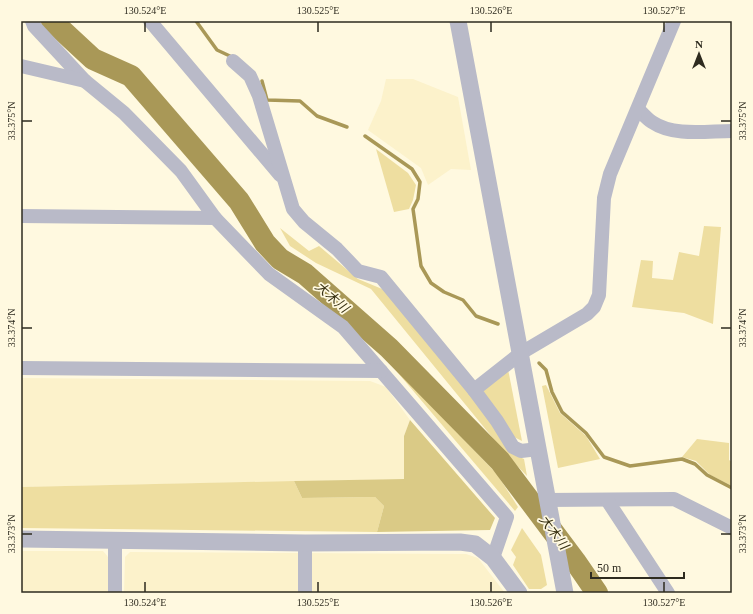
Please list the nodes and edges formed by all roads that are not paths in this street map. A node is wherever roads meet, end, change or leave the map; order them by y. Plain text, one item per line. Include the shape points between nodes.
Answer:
1 (32, 21) edge
2 (150, 21) edge
3 (458, 21) edge
4 (674, 21) edge
5 (233, 61) dead end
6 (21, 66) edge
7 (85, 81) junction
8 (638, 109) junction
9 (732, 131) edge
10 (283, 178) junction
11 (21, 216) edge
12 (215, 218) junction
13 (521, 353) junction
14 (21, 368) edge
15 (381, 371) junction
16 (474, 390) junction
17 (538, 449) junction
18 (547, 500) junction
19 (607, 500) junction
20 (732, 528) edge
21 (21, 538) edge
22 (115, 539) junction
23 (305, 543) junction
24 (493, 558) junction
25 (115, 593) edge
26 (305, 593) edge
27 (519, 593) edge
28 (565, 593) edge
29 (668, 593) edge

1 - 7 street
2 - 10 street
3 - 13 street
4 - 8 street
5 - 10 street via 250,76 259,96
6 - 7 street
7 - 12 street via 124,113 181,171
8 - 9 street via 651,122 665,129
8 - 13 street via 610,174 604,198 600,289 594,307 587,314
10 - 16 street via 293,208 304,222 337,249 358,271 381,277
11 - 12 street
12 - 15 street via 269,274 343,327
13 - 16 street
13 - 17 street
14 - 15 street
15 - 24 street via 508,517
16 - 17 street via 512,447 521,451
17 - 18 street
18 - 19 street
18 - 28 street
19 - 20 street via 674,499
19 - 29 street
21 - 22 street
22 - 23 street
22 - 25 street
23 - 24 street via 460,542 476,544
23 - 26 street
24 - 27 street

